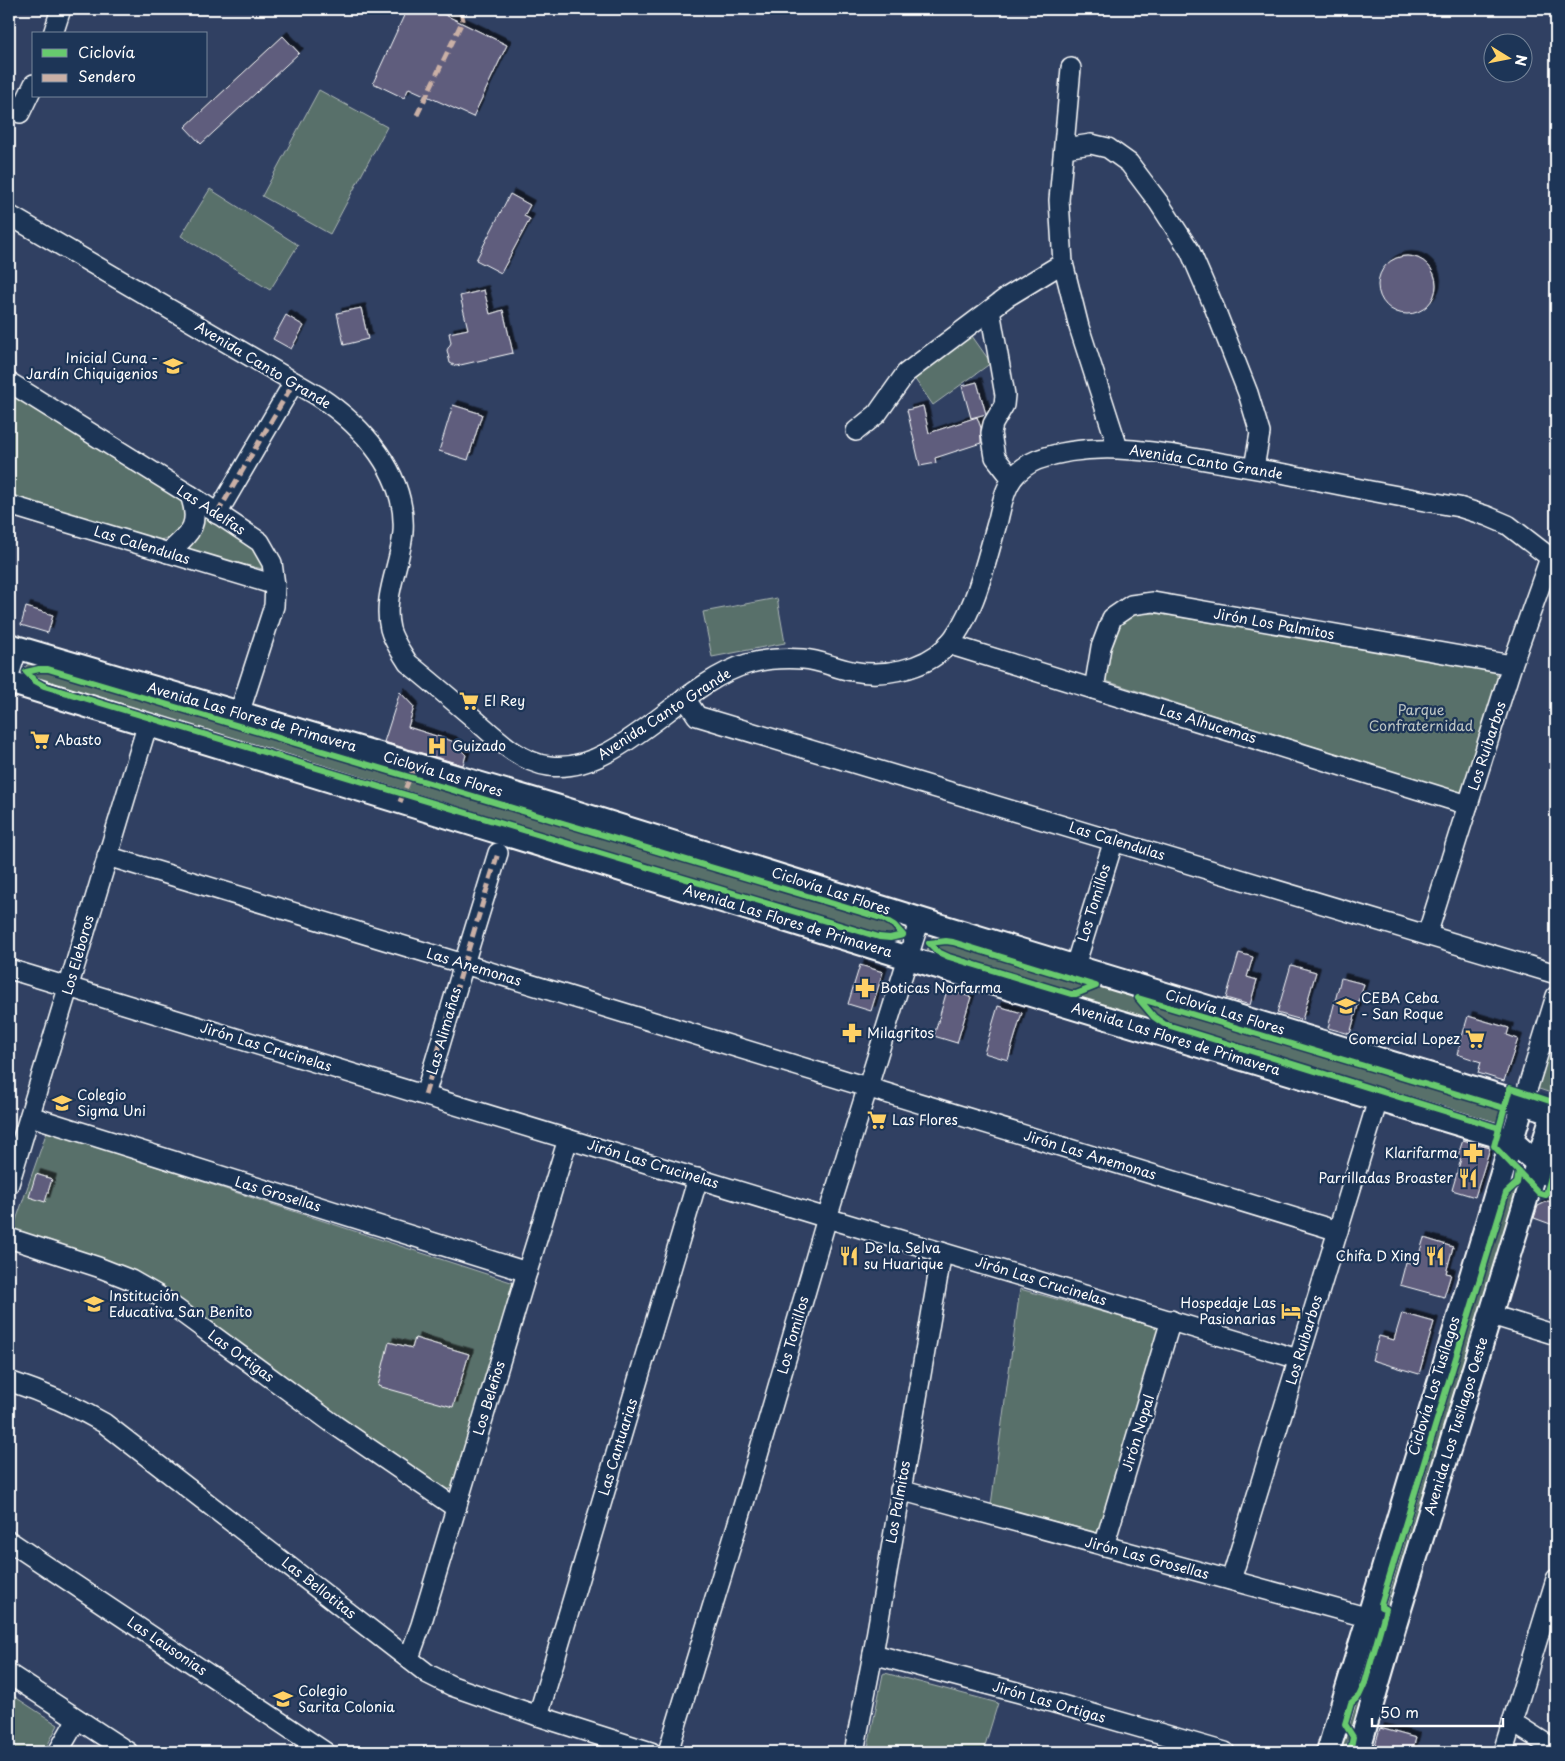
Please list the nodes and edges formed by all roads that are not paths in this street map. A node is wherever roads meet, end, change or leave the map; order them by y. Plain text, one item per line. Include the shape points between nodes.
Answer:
1 (61, 9) edge
2 (54, 32) edge
3 (1071, 68) dead end
4 (32, 88) edge
5 (20, 113) dead end
6 (1065, 148) junction
7 (9, 215) edge
8 (1063, 263) junction
9 (990, 310) junction
10 (9, 382) edge
11 (294, 382) junction
12 (856, 431) dead end
13 (1118, 448) junction
14 (1254, 468) junction
15 (1012, 479) junction
16 (190, 495) junction
17 (9, 505) edge
18 (218, 514) junction
19 (168, 553) junction
20 (1553, 560) edge
21 (275, 585) junction
22 (948, 644) junction
23 (13, 646) edge
24 (1512, 665) junction
25 (9, 676) edge
26 (9, 682) edge
27 (1094, 689) junction
28 (685, 698) junction
29 (240, 714) junction
30 (147, 726) junction
31 (1468, 804) junction
32 (1114, 840) junction
33 (498, 853) dead end
34 (107, 856) junction
35 (920, 919) junction
36 (1427, 935) junction
37 (908, 958) junction
38 (464, 964) junction
39 (1075, 966) junction
40 (9, 969) edge
41 (1556, 974) edge
42 (68, 987) junction
43 (1556, 996) edge
44 (841, 1079) joint
45 (867, 1086) junction
46 (425, 1095) junction
47 (1378, 1100) junction
48 (1523, 1103) junction
49 (1555, 1109) edge
50 (30, 1116) junction
51 (568, 1139) junction
52 (1511, 1140) junction
53 (1536, 1163) junction
54 (698, 1178) junction
55 (1556, 1179) edge
56 (9, 1184) edge
57 (827, 1218) junction
58 (1338, 1231) junction
59 (9, 1238) edge
60 (942, 1252) junction
61 (527, 1272) junction
62 (1491, 1315) junction
63 (1171, 1320) junction
64 (1556, 1336) edge
65 (1298, 1359) junction
66 (9, 1381) edge
67 (900, 1490) junction
68 (456, 1508) junction
69 (9, 1541) edge
70 (1104, 1546) junction
71 (1556, 1579) edge
72 (1231, 1580) junction
73 (1367, 1617) junction
74 (1550, 1619) edge
75 (1395, 1625) junction
76 (873, 1654) junction
77 (409, 1658) junction
78 (9, 1674) edge
79 (538, 1716) junction
80 (78, 1719) junction
81 (1512, 1722) junction
82 (1167, 1744) edge
83 (1556, 1750) edge
84 (58, 1752) edge
85 (128, 1752) edge
86 (326, 1752) edge
87 (651, 1752) edge
88 (668, 1752) edge
89 (854, 1752) edge
90 (1225, 1752) edge
91 (1328, 1752) edge
92 (1358, 1752) edge
93 (1503, 1752) edge

1 - 2 street
3 - 6 street
4 - 5 street
6 - 8 street via 1060,200
6 - 14 street via 1091,144 1108,148 1129,163 1190,251 1248,393 1260,433
7 - 11 street, Avenida Canto Grande
8 - 9 street
8 - 13 street via 1079,327
9 - 12 street via 906,373 877,414
9 - 15 street via 1005,395 1004,405 990,433 995,457
10 - 16 street, Las Adelfas
11 - 18 street
11 - 28 street, Avenida Canto Grande via 327,402 372,443 397,485 403,507 403,532 388,608 390,630 408,663 515,753 550,766 583,763 628,740
13 - 14 street, Avenida Canto Grande
13 - 15 street, Avenida Canto Grande via 1057,453 1032,461
14 - 20 street, Avenida Canto Grande via 1487,516 1508,525
15 - 22 street, Avenida Canto Grande via 1004,496 977,592
16 - 18 street, Las Adelfas
16 - 19 street via 195,518 192,528
17 - 19 street, Las Calendulas
18 - 21 street, Las Adelfas via 260,542 272,563
19 - 21 street, Las Calendulas
20 - 24 street, Los Ruibarbos
21 - 29 street, Las Adelfas via 274,606
22 - 27 street, Las Alhucemas
22 - 28 street, Avenida Canto Grande via 937,655 921,663 880,674 852,671 805,659 750,663 727,671
23 - 25 street
23 - 29 main road, Avenida Las Flores de Primavera
24 - 27 street, Jirón Los Palmitos via 1153,602 1131,605 1112,618 1101,647
24 - 31 street, Los Ruibarbos
26 - 30 main road, Avenida Las Flores de Primavera
27 - 31 street, Las Alhucemas
28 - 32 street, Las Calendulas via 698,716
29 - 35 main road, Avenida Las Flores de Primavera via 556,806
30 - 34 street, Los Eleboros
30 - 37 main road, Avenida Las Flores de Primavera
31 - 36 street, Los Ruibarbos
32 - 36 street, Las Calendulas
32 - 39 street, Los Tomillos
33 - 38 street, Las Alimañas
34 - 38 street, Las Anemonas
34 - 42 street, Los Eleboros
35 - 37 street, Los Tomillos
35 - 39 main road, Avenida Las Flores de Primavera
36 - 41 street, Las Calendulas
37 - 45 street, Los Tomillos
37 - 47 main road, Avenida Las Flores de Primavera
38 - 44 street, Las Anemonas
38 - 46 street, Las Alimañas
39 - 48 main road, Avenida Las Flores de Primavera
40 - 42 street, Jirón Las Crucinelas
42 - 46 street, Jirón Las Crucinelas
42 - 50 street, Los Eleboros
43 - 48 street
44 - 45 street, Jirón Las Anemonas
45 - 57 street, Los Tomillos
45 - 58 street, Jirón Las Anemonas
46 - 51 street, Jirón Las Crucinelas
47 - 52 main road, Avenida Las Flores de Primavera
47 - 58 street, Los Ruibarbos
48 - 49 main road, Avenida Las Flores de Primavera
48 - 52 main road
49 - 53 main road, Avenida Los Tusilagos Oeste
50 - 56 street, Los Eleboros
50 - 61 street, Las Grosellas
51 - 54 street, Jirón Las Crucinelas
51 - 61 street, Los Beleños
52 - 53 main road, Avenida Las Flores de Primavera
52 - 73 main road
53 - 55 main road, Avenida Las Flores de Primavera
53 - 62 main road, Avenida Los Tusilagos Oeste
54 - 57 street, Jirón Las Crucinelas
54 - 79 street, Las Cantuarias
57 - 60 street, Jirón Las Crucinelas
57 - 88 street, Los Tomillos
58 - 65 street, Los Ruibarbos
59 - 68 street, Las Ortigas via 98,1267 159,1296 335,1425
60 - 63 street, Jirón Las Crucinelas
60 - 67 street, Los Palmitos
61 - 68 street, Los Beleños
62 - 64 street
62 - 75 main road, Avenida Los Tusilagos Oeste
63 - 65 street, Jirón Las Crucinelas
63 - 70 street, Jirón Nopal
65 - 72 street, Los Ruibarbos
66 - 77 street, Las Bellotitas via 76,1407 104,1423
67 - 70 street, Jirón Las Grosellas
67 - 76 street, Los Palmitos
68 - 77 street, Los Beleños
69 - 86 street, Las Lausonias
70 - 72 street, Jirón Las Grosellas
71 - 74 street
72 - 73 street, Jirón Las Grosellas
73 - 75 street, Jirón Las Grosellas
73 - 91 main road
74 - 81 street
75 - 92 main road, Avenida Los Tusilagos Oeste
76 - 82 street, Jirón Las Ortigas via 1020,1693
76 - 89 street, Los Palmitos
77 - 79 street, Las Bellotitas via 428,1674 452,1686
78 - 80 street
79 - 87 street, Las Bellotitas
80 - 84 street
80 - 85 street
81 - 83 street
81 - 93 street
82 - 90 street, Jirón Las Ortigas

